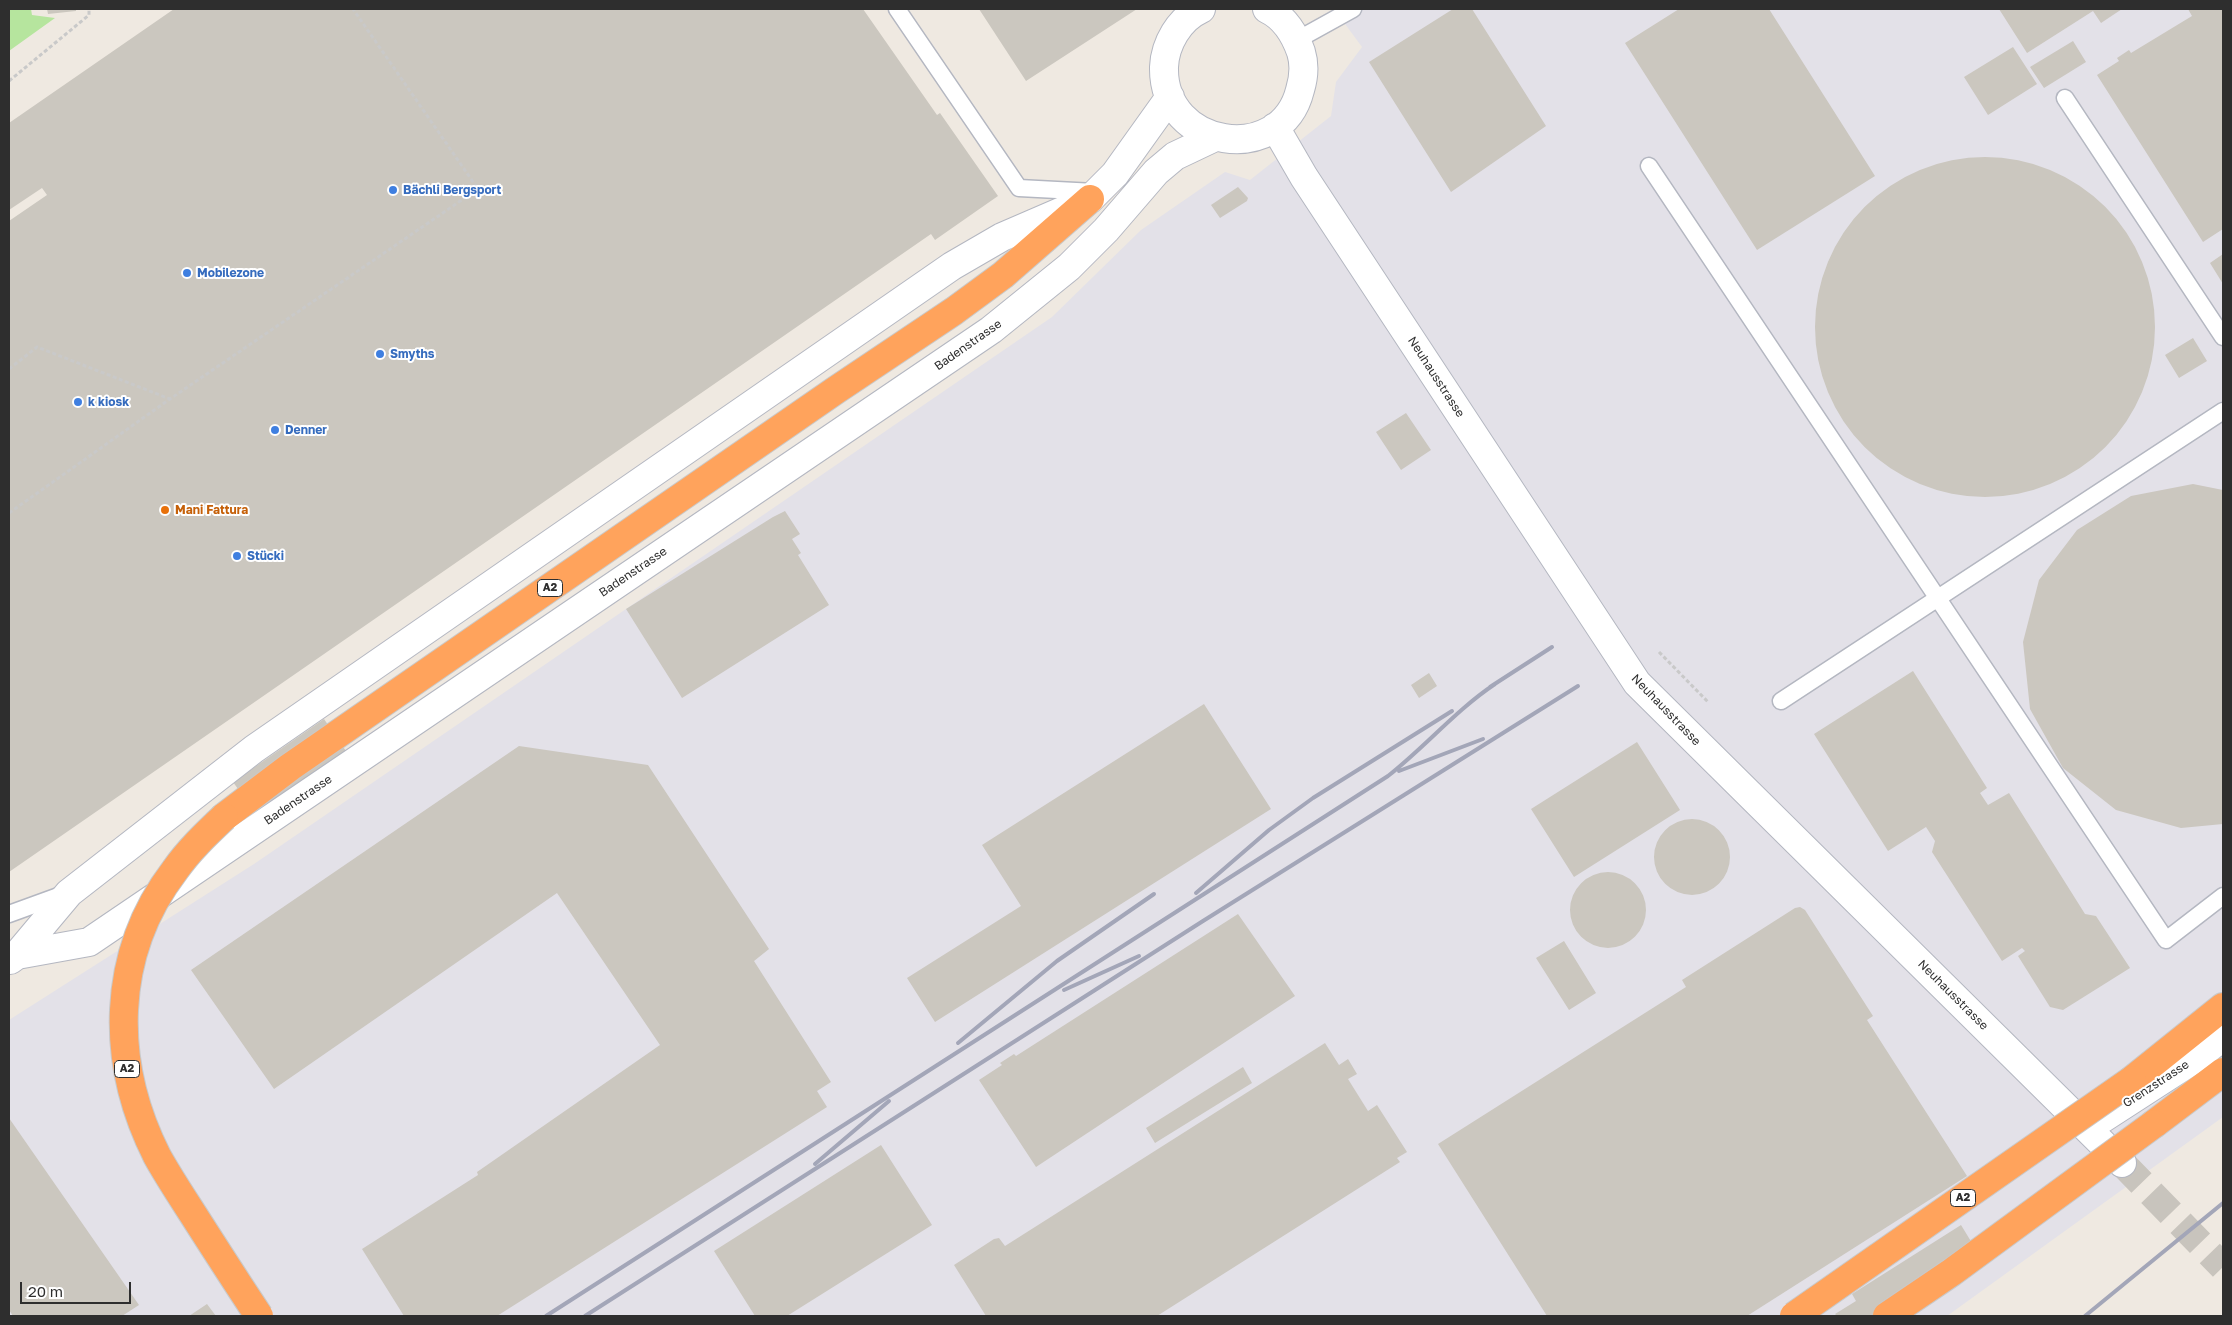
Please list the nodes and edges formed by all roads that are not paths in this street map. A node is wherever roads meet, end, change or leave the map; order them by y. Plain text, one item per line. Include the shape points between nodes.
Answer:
1 (896, 9) edge
2 (1267, 9) edge
3 (1353, 9) edge
4 (1196, 10) edge
5 (1297, 40) junction
6 (1170, 97) junction
7 (2065, 98) dead end
8 (1274, 127) junction
9 (1215, 137) junction
10 (1649, 166) dead end
11 (1094, 195) junction
12 (2223, 337) edge
13 (2223, 411) edge
14 (1938, 600) junction
15 (1781, 701) dead end
16 (69, 893) junction
17 (2223, 896) edge
18 (9, 914) edge
19 (13, 958) edge
20 (2223, 1008) edge
21 (2223, 1037) edge
22 (2223, 1072) edge
23 (2088, 1128) junction
24 (2122, 1163) tunnel mouth
25 (259, 1316) edge
26 (1794, 1316) edge
27 (1887, 1316) edge

1 - 11 lane via 1018,188
2 - 5 street via 1286,24
3 - 5 lane
4 - 6 street via 1178,27 1167,50 1164,76
5 - 8 street via 1304,78 1299,97 1289,113
6 - 9 street via 1183,118 1197,130
6 - 11 street, Badenstrasse via 1121,166
7 - 12 lane
8 - 9 street via 1256,136 1236,140
8 - 23 street, Neuhausstrasse via 1637,683
9 - 19 street, Badenstrasse via 1175,156 1156,172 1069,268 991,330 89,942
10 - 14 lane
11 - 16 street, Badenstrasse via 1002,237 952,266 254,749
11 - 25 highway, A2, bridge via 1003,275 968,301 263,786 201,839 164,886 141,928 127,976 123,1022 128,1076 136,1106 158,1156
13 - 14 lane
14 - 15 lane
14 - 17 lane via 2166,940
16 - 18 lane
16 - 19 street, Badenstrasse
20 - 26 highway, A2, bridge via 2132,1080
21 - 23 street, Grenzstrasse
22 - 27 highway, bridge via 1952,1272
23 - 24 street, Neuhausstrasse

